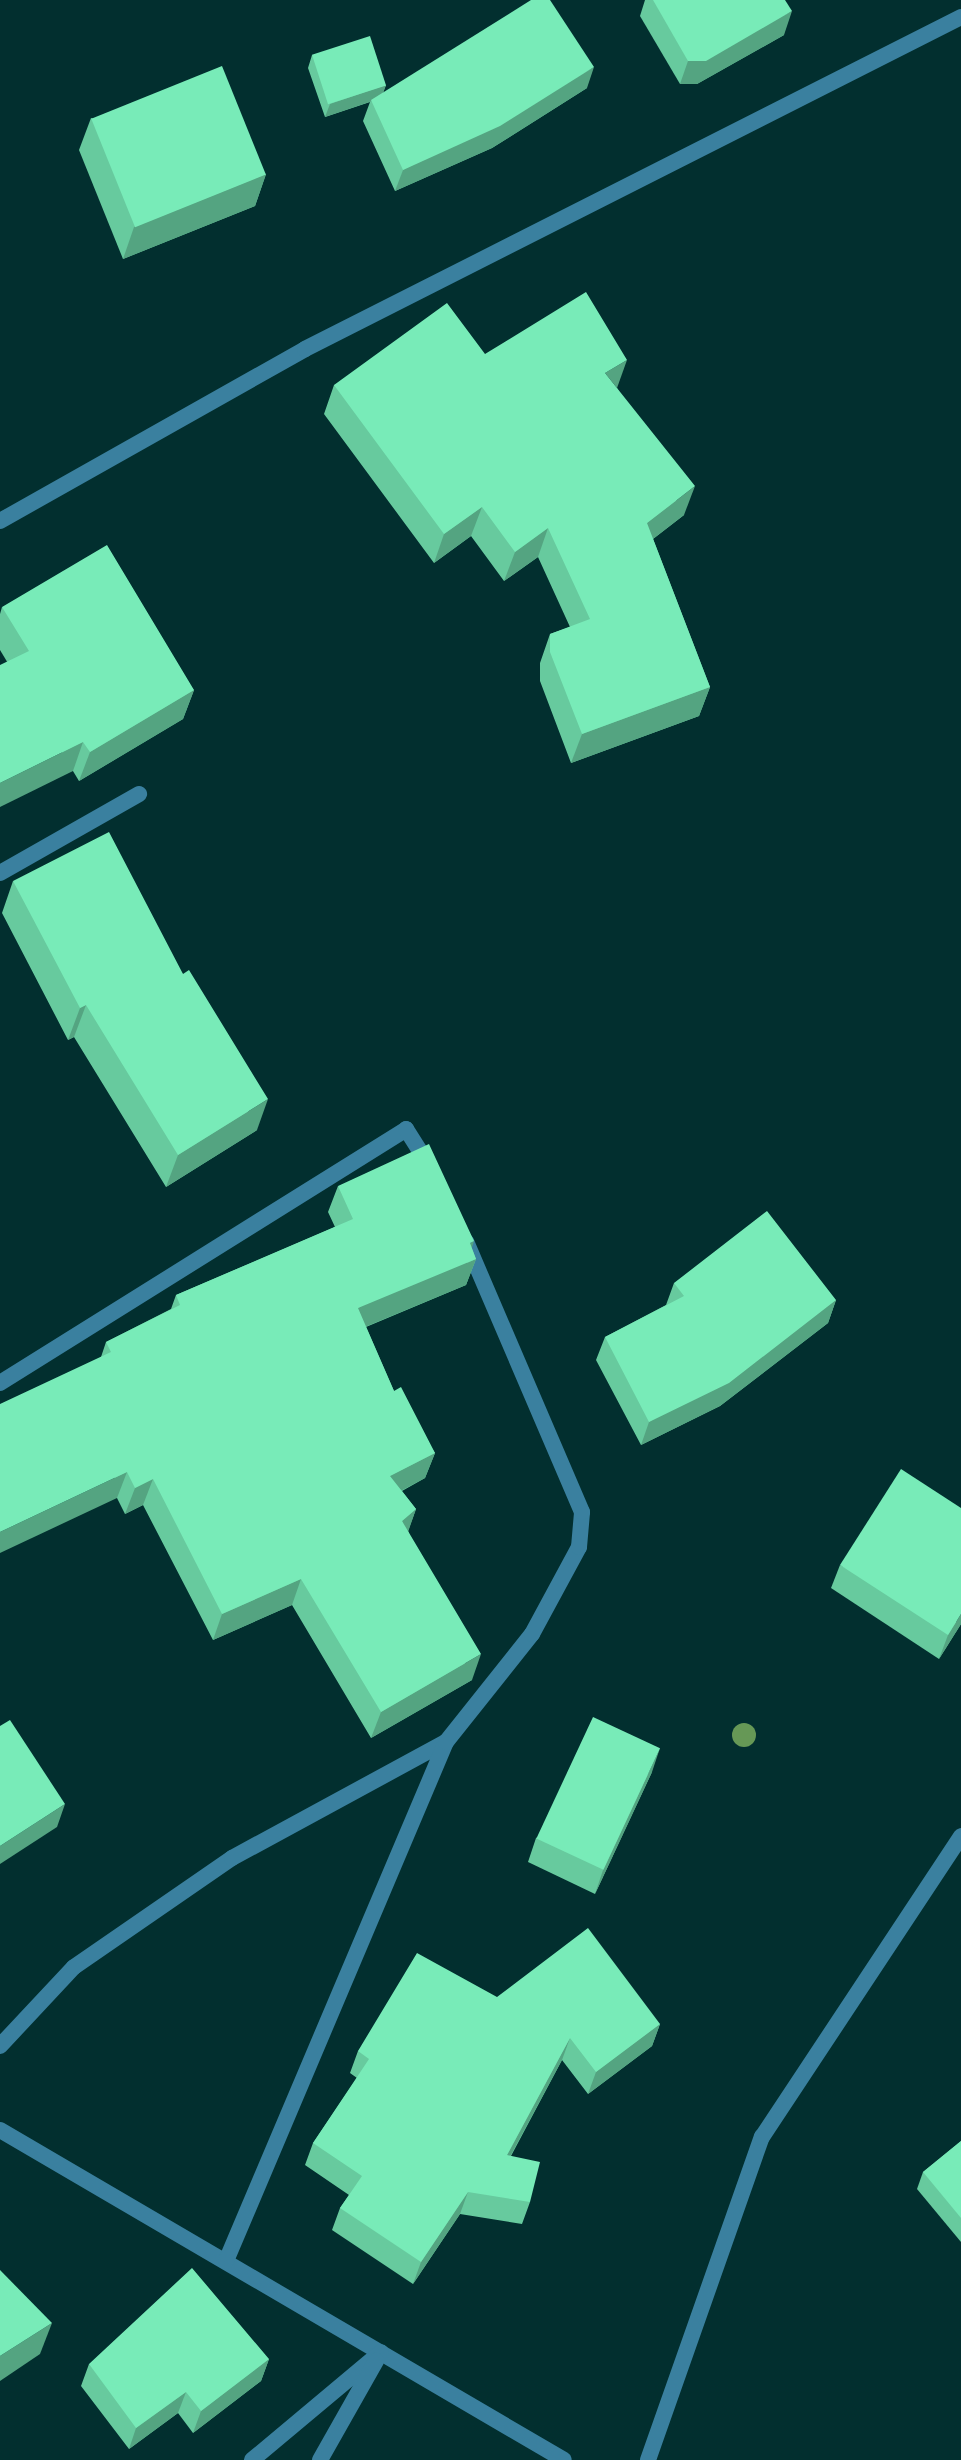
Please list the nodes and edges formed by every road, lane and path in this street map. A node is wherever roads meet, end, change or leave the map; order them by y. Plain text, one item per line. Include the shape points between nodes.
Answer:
1 (961, 17) edge
2 (0, 521) edge
3 (139, 794) dead end
4 (0, 873) edge
5 (440, 1181) edge
6 (458, 1224) edge
7 (0, 1383) edge
8 (446, 1742) junction
9 (961, 1836) edge
10 (0, 2046) edge
11 (0, 2130) edge
12 (226, 2261) junction
13 (381, 2352) junction
14 (252, 2460) edge
15 (320, 2460) edge
16 (564, 2460) edge
17 (648, 2460) edge

1 - 2 street via 305,349
3 - 4 street
5 - 7 street via 406,1129
6 - 8 street via 582,1512 579,1547 532,1634
8 - 10 street via 219,1867 74,1967
8 - 12 street
9 - 17 street via 762,2137
11 - 12 street
12 - 13 street
13 - 14 street
13 - 15 street
13 - 16 street

